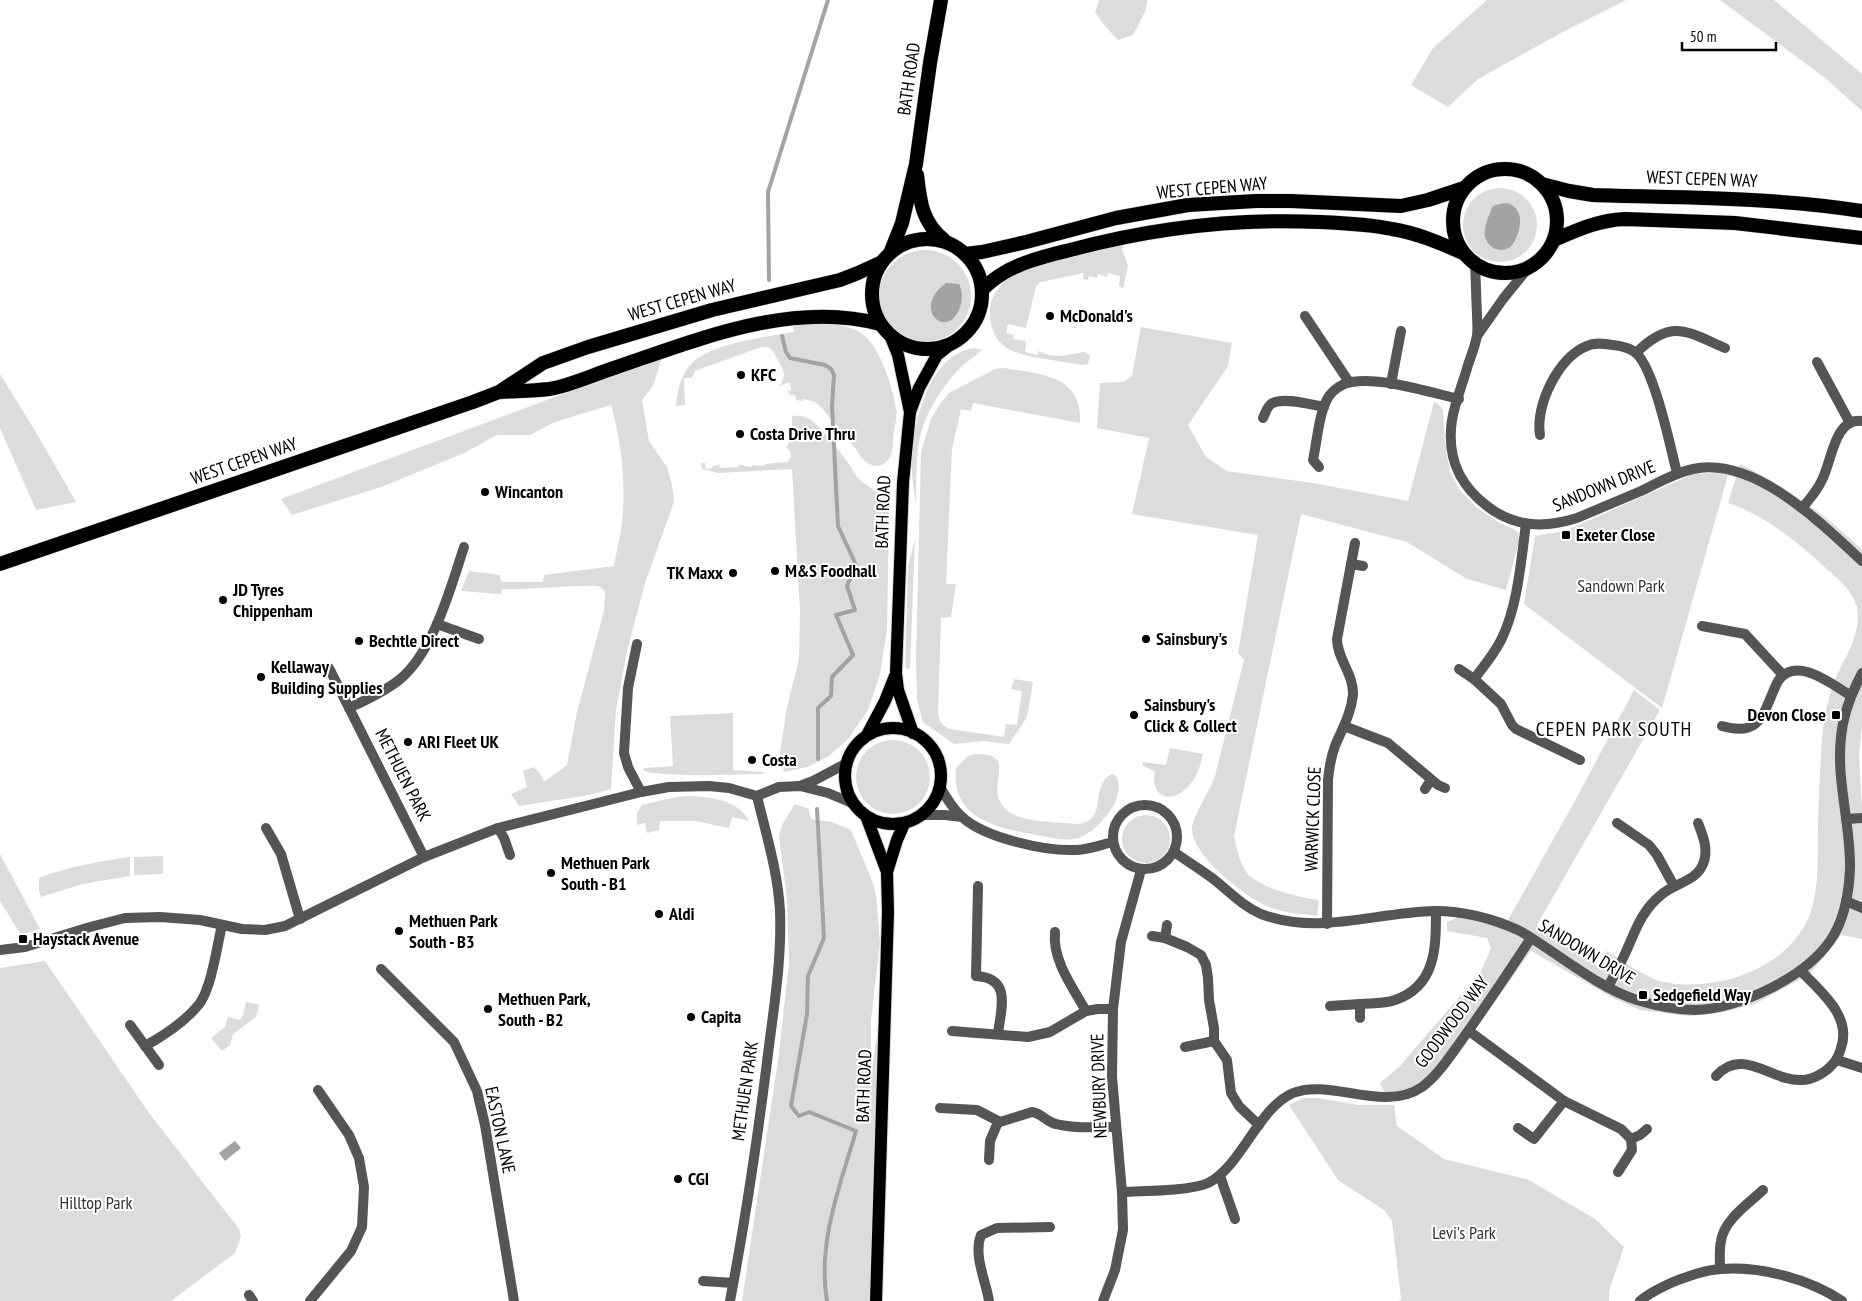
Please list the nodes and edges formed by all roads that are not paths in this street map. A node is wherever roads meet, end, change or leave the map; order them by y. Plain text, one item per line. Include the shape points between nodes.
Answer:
1 (941, 0) edge
2 (916, 164) junction
3 (1542, 184) junction
4 (1464, 188) junction
5 (1862, 211) edge
6 (1862, 238) edge
7 (1554, 240) junction
8 (946, 242) junction
9 (1463, 253) junction
10 (965, 254) junction
11 (886, 256) junction
12 (1475, 264) junction
13 (1529, 267) junction
14 (982, 290) junction
15 (1305, 316) dead end
16 (880, 324) junction
17 (1401, 331) dead end
18 (890, 336) junction
19 (1477, 336) junction
20 (952, 343) junction
21 (1725, 348) dead end
22 (1636, 353) junction
23 (1818, 362) dead end
24 (1349, 382) junction
25 (1391, 384) junction
26 (499, 392) junction
27 (1459, 398) junction
28 (1324, 407) junction
29 (910, 412) junction
30 (1263, 418) dead end
31 (1862, 421) edge
32 (1850, 422) junction
33 (1540, 435) dead end
34 (1312, 464) dead end
35 (1677, 473) junction
36 (1802, 508) junction
37 (1526, 524) junction
38 (1355, 542) dead end
39 (464, 547) dead end
40 (1862, 561) edge
41 (0, 564) edge
42 (1351, 564) junction
43 (1363, 566) dead end
44 (437, 624) junction
45 (1702, 626) dead end
46 (479, 639) dead end
47 (637, 644) dead end
48 (330, 668) dead end
49 (1459, 669) dead end
50 (1862, 673) edge
51 (896, 674) junction
52 (1783, 675) junction
53 (1474, 679) junction
54 (1850, 695) junction
55 (350, 708) junction
56 (1344, 726) junction
57 (1722, 726) dead end
58 (913, 733) junction
59 (867, 735) junction
60 (1580, 760) dead end
61 (847, 763) junction
62 (1431, 780) junction
63 (939, 785) junction
64 (800, 786) junction
65 (1445, 788) dead end
66 (1425, 789) dead end
67 (641, 792) junction
68 (757, 796) junction
69 (852, 803) junction
70 (922, 815) junction
71 (866, 816) junction
72 (962, 817) junction
73 (1862, 818) edge
74 (1846, 819) junction
75 (1617, 823) dead end
76 (1698, 823) dead end
77 (904, 824) junction
78 (266, 828) dead end
79 (498, 828) junction
80 (1113, 842) junction
81 (1174, 852) junction
82 (510, 855) dead end
83 (424, 857) junction
84 (1141, 870) junction
85 (887, 872) junction
86 (978, 886) dead end
87 (1674, 886) junction
88 (1846, 902) junction
89 (1862, 908) edge
90 (1436, 911) junction
91 (300, 919) junction
92 (1328, 924) junction
93 (222, 925) junction
94 (1168, 925) dead end
95 (1055, 932) dead end
96 (1152, 936) dead end
97 (1165, 938) junction
98 (1531, 938) junction
99 (0, 950) edge
100 (382, 969) dead end
101 (1801, 971) junction
102 (1608, 987) junction
103 (1360, 1004) junction
104 (1330, 1006) dead end
105 (1114, 1009) junction
106 (1086, 1011) junction
107 (1360, 1018) dead end
108 (130, 1025) dead end
109 (1469, 1030) junction
110 (952, 1031) dead end
111 (998, 1034) junction
112 (1214, 1041) junction
113 (146, 1046) junction
114 (1185, 1047) dead end
115 (1836, 1060) junction
116 (159, 1065) dead end
117 (1862, 1068) edge
118 (1716, 1076) dead end
119 (318, 1090) dead end
120 (1564, 1101) junction
121 (940, 1108) dead end
122 (998, 1122) junction
123 (1259, 1125) junction
124 (1116, 1127) junction
125 (1518, 1128) dead end
126 (1647, 1129) dead end
127 (1630, 1139) junction
128 (989, 1160) dead end
129 (1618, 1172) dead end
130 (1220, 1176) junction
131 (1762, 1190) dead end
132 (1122, 1192) junction
133 (1235, 1219) dead end
134 (1050, 1227) dead end
135 (1720, 1268) junction
136 (703, 1281) dead end
137 (733, 1284) junction
138 (310, 1301) edge
139 (514, 1301) edge
140 (730, 1301) edge
141 (876, 1301) edge
142 (989, 1301) edge
143 (1104, 1301) edge
144 (1640, 1301) edge
145 (1842, 1301) edge

1 - 2 highway, BATH ROAD
2 - 8 highway, BATH ROAD via 924,216
2 - 11 highway, BATH ROAD via 902,223
3 - 4 highway via 1530,175 1502,168 1488,171
3 - 5 highway, WEST CEPEN WAY via 1594,195 1764,200
3 - 7 highway via 1556,210
4 - 9 highway via 1453,214 1456,241
4 - 10 highway, WEST CEPEN WAY via 1400,206 1291,201 1188,205 1116,218
6 - 7 highway via 1734,223 1625,219 1591,224
7 - 13 highway via 1548,251
8 - 10 highway
8 - 11 highway via 932,238 917,239 903,243
9 - 12 highway
9 - 14 highway, WEST CEPEN WAY via 1412,233 1366,225 1281,221 1216,224 1089,244 1009,269
10 - 14 highway via 975,265
11 - 16 highway via 875,274 871,291 873,308
11 - 26 highway, WEST CEPEN WAY via 840,280 712,310 588,346 543,362
12 - 13 highway via 1502,273
12 - 19 street, SANDOWN DRIVE
13 - 19 street, SANDOWN DRIVE
14 - 20 highway via 979,313 971,328
15 - 24 street
16 - 18 highway
16 - 26 highway, WEST CEPEN WAY via 828,315 775,321 713,336 550,389
17 - 25 street
18 - 20 highway via 920,349
18 - 29 main road, BATH ROAD via 898,355
19 - 27 street, SANDOWN DRIVE
20 - 29 main road, BATH ROAD via 937,355
21 - 22 street via 1676,330 1657,336
22 - 33 street via 1600,344 1578,351 1562,366 1549,387 1540,411
22 - 35 street via 1652,380
23 - 32 street
24 - 25 street
24 - 28 street via 1333,392
25 - 27 street
26 - 41 highway, WEST CEPEN WAY
27 - 37 street, SANDOWN DRIVE via 1451,435 1459,476 1470,492 1486,505 1503,516
28 - 30 street via 1279,401 1271,403
28 - 34 street
29 - 51 main road, BATH ROAD via 903,483
31 - 32 street
32 - 36 street via 1839,433 1820,486
35 - 36 street, SANDOWN DRIVE via 1695,468 1743,473
35 - 37 street, SANDOWN DRIVE via 1560,524
36 - 40 street, SANDOWN DRIVE
37 - 53 street via 1511,615 1499,644
38 - 42 street, WARWICK CLOSE
39 - 44 street
42 - 43 street
42 - 56 street, WARWICK CLOSE via 1337,644 1353,687 1352,704
44 - 46 street
44 - 55 street via 418,657 400,679
45 - 52 street via 1745,634
47 - 67 street via 628,688 624,753
48 - 55 street, METHUEN PARK
49 - 53 street
50 - 54 street, SANDOWN DRIVE
51 - 58 main road, BATH ROAD
51 - 59 main road, BATH ROAD
52 - 54 street via 1795,671 1808,672
52 - 57 street via 1756,725 1740,730
53 - 60 street via 1501,704 1516,729
54 - 74 street, SANDOWN DRIVE via 1841,738
55 - 83 street, METHUEN PARK
56 - 62 street via 1388,743
56 - 92 street, WARWICK CLOSE via 1332,754 1328,780
58 - 59 main road via 885,729
58 - 63 main road via 934,753 939,768
59 - 61 main road via 854,748
61 - 64 street
61 - 69 main road via 845,776
62 - 65 street
62 - 66 street
63 - 70 main road via 932,803
63 - 72 street
64 - 68 street via 779,787
64 - 69 street
67 - 68 street via 669,787 709,786
67 - 79 street
68 - 137 street, METHUEN PARK via 778,892 779,958 760,1116
69 - 71 main road
70 - 72 street
70 - 77 main road
71 - 77 main road via 891,824
71 - 85 main road, BATH ROAD
72 - 80 street via 994,834 1048,848 1088,849
73 - 74 street
74 - 88 street, SANDOWN DRIVE via 1850,870
75 - 87 street via 1649,845
76 - 87 street via 1705,842 1704,863 1696,875
77 - 85 main road, BATH ROAD
78 - 91 street via 282,854
79 - 82 street
79 - 83 street
80 - 81 street via 1114,828 1126,811 1139,805 1154,806 1167,813 1175,825 1178,839
80 - 84 street via 1122,861
81 - 84 street via 1170,859 1156,868
81 - 92 street, SANDOWN DRIVE via 1250,908 1296,922
83 - 91 street
84 - 105 street, NEWBURY DRIVE via 1121,942
85 - 141 main road, BATH ROAD
86 - 111 street via 976,976 992,979 1000,987 1002,1001
87 - 102 street via 1654,900 1642,916
88 - 89 street
88 - 101 street, SANDOWN DRIVE via 1831,940
90 - 92 street, SANDOWN DRIVE
90 - 98 street, SANDOWN DRIVE via 1494,920
90 - 103 street via 1435,950 1424,980 1395,1000
91 - 93 street via 265,930
93 - 99 street via 160,917 125,918 25,947
93 - 113 street via 207,988 200,1002 184,1019
94 - 97 street
95 - 106 street via 1056,954
96 - 97 street
97 - 112 street via 1201,955 1206,965
98 - 102 street, SANDOWN DRIVE
98 - 109 street, GOODWOOD WAY
100 - 139 street, EASTON LANE via 454,1042 477,1091
101 - 102 street, SANDOWN DRIVE via 1760,994 1698,1010 1650,1004
101 - 115 street via 1841,1019 1844,1036
103 - 104 street
103 - 107 street
105 - 106 street
105 - 124 street, NEWBURY DRIVE via 1112,1077
106 - 111 street via 1039,1036
108 - 113 street
109 - 120 street
109 - 123 street, GOODWOOD WAY via 1431,1079 1408,1094 1381,1097 1306,1090 1281,1100
110 - 111 street
112 - 114 street
112 - 123 street via 1227,1060 1234,1100
113 - 116 street
115 - 117 street
115 - 118 street via 1828,1069 1805,1080 1787,1079 1762,1068 1735,1064 1727,1066
119 - 138 street via 349,1134 359,1158 364,1187 362,1227 351,1251
120 - 125 street via 1534,1138
120 - 127 street via 1621,1129
121 - 122 street via 976,1110
122 - 124 street via 1032,1112 1060,1125
122 - 128 street via 990,1141
123 - 130 street, GOODWOOD WAY
124 - 132 street, NEWBURY DRIVE
126 - 127 street
127 - 129 street via 1632,1150
130 - 132 street, GOODWOOD WAY via 1196,1187
130 - 133 street
131 - 135 street via 1723,1232
132 - 143 street, NEWBURY DRIVE via 1121,1244
134 - 142 street via 997,1228 982,1235 979,1243 981,1265
135 - 144 street via 1689,1276
135 - 145 street via 1810,1283
136 - 137 street
137 - 140 street, METHUEN PARK

